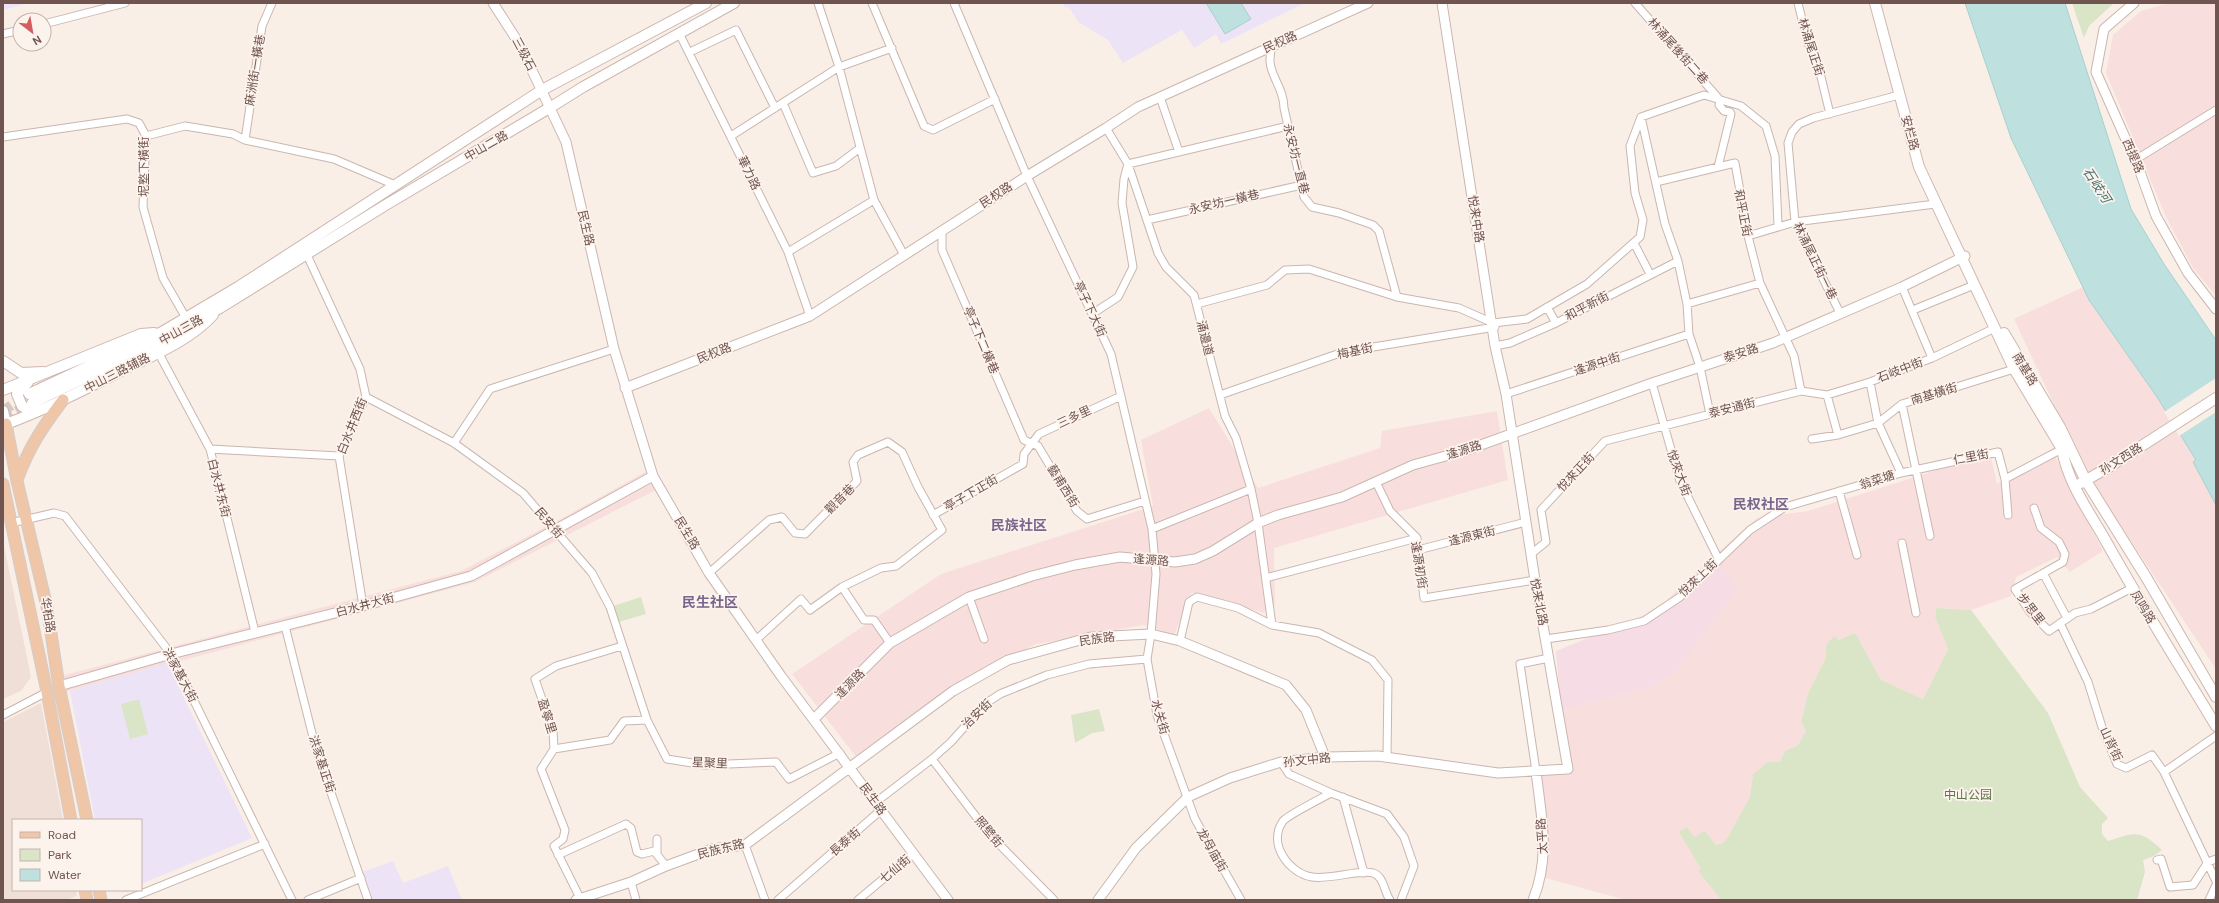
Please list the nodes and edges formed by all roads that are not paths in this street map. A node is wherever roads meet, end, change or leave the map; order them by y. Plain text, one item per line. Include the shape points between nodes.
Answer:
1 (125, 3) edge
2 (272, 3) edge
3 (493, 3) edge
4 (706, 3) edge
5 (734, 3) edge
6 (818, 3) edge
7 (872, 3) edge
8 (954, 3) edge
9 (1368, 3) edge
10 (1442, 3) edge
11 (1635, 3) edge
12 (1798, 3) edge
13 (1875, 3) edge
14 (1879, 3) edge
15 (2134, 3) edge
16 (52, 22) edge
17 (679, 33) junction
18 (1273, 45) junction
19 (892, 48) junction
20 (690, 52) junction
21 (839, 67) junction
22 (542, 90) junction
23 (1899, 95) junction
24 (1160, 97) junction
25 (995, 99) junction
26 (1720, 100) junction
27 (783, 102) junction
28 (551, 107) junction
29 (775, 108) junction
30 (2216, 110) edge
31 (1830, 114) junction
32 (1641, 117) junction
33 (1288, 126) junction
34 (1106, 128) junction
35 (146, 136) junction
36 (731, 136) junction
37 (3, 137) edge
38 (245, 140) junction
39 (860, 148) junction
40 (1179, 152) junction
41 (2135, 160) junction
42 (1128, 164) junction
43 (1718, 167) junction
44 (1027, 176) junction
45 (1656, 182) junction
46 (395, 185) junction
47 (1302, 185) junction
48 (874, 200) junction
49 (1935, 204) junction
50 (1147, 220) junction
51 (1795, 222) junction
52 (1778, 225) junction
53 (942, 230) junction
54 (1748, 236) junction
55 (1634, 243) junction
56 (788, 252) junction
57 (307, 255) junction
58 (904, 255) junction
59 (1963, 257) junction
60 (1678, 262) junction
61 (1650, 274) junction
62 (1760, 283) junction
63 (1974, 285) junction
64 (1902, 287) junction
65 (239, 291) junction
66 (1397, 296) junction
67 (1196, 304) junction
68 (1687, 304) junction
69 (220, 308) junction
70 (1547, 308) junction
71 (2216, 309) edge
72 (1913, 310) junction
73 (1840, 313) junction
74 (1092, 314) junction
75 (810, 316) junction
76 (186, 318) junction
77 (1556, 323) junction
78 (1494, 326) junction
79 (1995, 328) junction
80 (162, 332) junction
81 (1689, 334) junction
82 (1785, 337) junction
83 (1495, 346) junction
84 (614, 349) junction
85 (158, 352) junction
86 (1932, 358) junction
87 (3, 361) edge
88 (1700, 366) junction
89 (2014, 369) junction
90 (51, 372) junction
91 (29, 380) junction
92 (1870, 382) junction
93 (1652, 383) junction
94 (625, 388) junction
95 (3, 390) edge
96 (1801, 391) junction
97 (1506, 394) junction
98 (1220, 395) junction
99 (1827, 395) junction
100 (1121, 396) junction
101 (366, 397) junction
102 (2216, 398) edge
103 (62, 400) junction
104 (31, 403) junction
105 (1902, 404) junction
106 (3, 411) edge
107 (1710, 414) junction
108 (1878, 424) junction
109 (4, 425) edge
110 (1664, 427) junction
111 (1511, 434) junction
112 (1838, 435) junction
113 (1812, 439) dead end
114 (454, 443) junction
115 (1032, 444) junction
116 (210, 449) junction
117 (2062, 449) junction
118 (339, 456) junction
119 (1916, 469) junction
120 (1901, 473) junction
121 (653, 476) junction
122 (2004, 479) junction
123 (17, 481) junction
124 (2086, 481) junction
125 (1376, 482) junction
126 (3, 484) edge
127 (2074, 485) junction
128 (1251, 489) junction
129 (1839, 491) junction
130 (1145, 501) junction
131 (2034, 508) dead end
132 (933, 515) junction
133 (2008, 515) dead end
134 (26, 519) junction
135 (1526, 522) junction
136 (11, 523) junction
137 (1258, 523) junction
138 (1152, 529) junction
139 (555, 530) junction
140 (1930, 536) dead end
141 (1416, 538) junction
142 (1902, 542) dead end
143 (1418, 550) junction
144 (1531, 554) junction
145 (1857, 555) dead end
146 (1718, 558) junction
147 (1155, 559) junction
148 (709, 573) junction
149 (2043, 573) junction
150 (1266, 578) junction
151 (1535, 580) junction
152 (842, 587) junction
153 (2132, 588) junction
154 (969, 597) junction
155 (363, 606) junction
156 (1916, 613) dead end
157 (2067, 618) junction
158 (2060, 623) junction
159 (1272, 625) junction
160 (285, 626) junction
161 (255, 632) junction
162 (1151, 634) junction
163 (984, 639) dead end
164 (756, 640) junction
165 (1546, 640) junction
166 (1180, 641) junction
167 (890, 643) junction
168 (622, 646) junction
169 (171, 654) junction
170 (1549, 658) junction
171 (1146, 659) junction
172 (59, 686) junction
173 (47, 692) junction
174 (2216, 697) edge
175 (3, 714) edge
176 (814, 719) junction
177 (646, 720) junction
178 (2216, 726) edge
179 (2216, 736) edge
180 (554, 749) junction
181 (840, 753) junction
182 (1326, 757) junction
183 (1387, 758) junction
184 (932, 759) junction
185 (1281, 762) junction
186 (851, 768) junction
187 (1568, 770) joint
188 (1536, 771) junction
189 (2164, 772) junction
190 (1331, 793) junction
191 (1188, 797) junction
192 (1343, 798) junction
193 (876, 802) junction
194 (881, 810) junction
195 (71, 819) edge
196 (87, 819) edge
197 (657, 839) dead end
198 (265, 844) junction
199 (745, 845) junction
200 (658, 854) junction
201 (914, 854) junction
202 (558, 855) junction
203 (2216, 859) edge
204 (2157, 860) dead end
205 (2208, 862) junction
206 (666, 866) junction
207 (1364, 873) junction
208 (361, 878) junction
209 (2216, 881) edge
210 (631, 882) junction
211 (2216, 885) edge
212 (578, 899) edge
213 (126, 900) edge
214 (292, 900) edge
215 (308, 900) edge
216 (368, 900) edge
217 (636, 900) edge
218 (765, 900) edge
219 (778, 900) edge
220 (858, 900) edge
221 (948, 900) edge
222 (1054, 900) edge
223 (1098, 900) edge
224 (1241, 900) edge
225 (1390, 900) edge
226 (1401, 900) edge
227 (1533, 900) edge
228 (2209, 900) edge

1 - 16 street
2 - 38 street, 麻洲街一橫巷 via 262,26
3 - 22 street, 三级石 via 520,45
4 - 22 main road, 中山二路
5 - 17 main road, 中山二路
6 - 21 street
7 - 19 street
8 - 25 street, 亭子下大街
9 - 18 street, 民权路
10 - 78 street, 悦来中路
11 - 26 street, 林涌尾後街二巷
12 - 31 street, 林涌尾正街 via 1808,44 1814,48
13 - 23 main road, 安栏路
14 - 59 main road, 安栏路 via 1924,166
15 - 41 street, 西提路 via 2104,29 2096,72
17 - 20 street, 華力路
17 - 28 main road, 中山二路
18 - 24 street, 民权路
18 - 33 street, 永安坊一直巷 via 1269,56 1271,70 1284,97
19 - 21 street
19 - 25 street via 924,126 933,130
20 - 29 street via 736,30
20 - 36 street, 華力路
21 - 27 street
21 - 39 street
22 - 28 street, 三级石
22 - 46 main road, 中山二路
23 - 31 street, 林涌尾正街一巷
23 - 49 main road, 安栏路 via 1919,167
24 - 34 street, 民权路 via 1138,107
24 - 40 street
25 - 44 street, 亭子下大街
26 - 32 street via 1704,94
26 - 43 street, 林涌尾後街二巷 via 1719,105 1731,114
26 - 52 street via 1741,106 1766,126 1775,156
27 - 29 street
27 - 39 street via 813,173 836,166
28 - 57 main road, 中山二路
28 - 84 street, 民生路 via 566,142
29 - 36 street
30 - 41 street
31 - 51 street, 林涌尾正街一巷 via 1799,124 1792,132 1788,143
32 - 45 street
32 - 55 street via 1630,146 1635,193 1643,220 1640,237
33 - 40 street
33 - 47 street, 永安坊一直巷
34 - 42 street, 涌邊道
34 - 44 street, 民权路
35 - 37 street, 坭墪下橫街 via 139,123 127,119
35 - 38 street via 185,126 233,134
35 - 76 street, 坭墪下橫街 via 143,207 163,278
36 - 56 street, 華力路
38 - 46 street via 334,159
39 - 48 street
40 - 42 street
41 - 71 street, 西提路 via 2156,216 2188,273
42 - 50 street, 涌邊道
42 - 74 street via 1122,203 1133,267 1118,297
43 - 45 street, 和平正街
43 - 54 street, 和平正街 via 1735,163
44 - 53 street, 民权路
44 - 74 street, 亭子下大街
45 - 60 street via 1665,224
46 - 65 main road, 中山二路
47 - 50 street, 永安坊一橫巷
47 - 66 street, 永安坊一直巷 via 1304,197 1312,207 1373,225 1379,231
48 - 56 street
48 - 58 street
49 - 51 street
49 - 59 main road, 安栏路
50 - 67 street, 涌邊道 via 1158,253 1166,267 1194,295
51 - 52 street
51 - 73 street, 林涌尾正街一巷
52 - 54 street
53 - 58 street, 民权路
53 - 115 street, 亭子下二橫巷 via 942,250 1024,440
54 - 62 street, 和平正街
55 - 61 street
55 - 70 street, 梅基街 via 1587,284
56 - 75 street, 華力路
57 - 65 main road, 中山二路
57 - 101 street, 白水井西街 via 360,370
58 - 75 street, 民权路
59 - 63 main road, 南基路
59 - 64 street, 泰安路
59 - 124 main road, 南基路 via 2071,447
60 - 61 street, 和平新街
60 - 68 street
61 - 77 street, 和平新街
62 - 68 street
62 - 82 street, 和平正街
63 - 72 street
63 - 79 main road, 南基路
64 - 72 street
64 - 73 street, 泰安路
65 - 69 main road, 中山三路
65 - 76 main road, 中山三路
66 - 67 street via 1309,269 1285,270 1268,285
66 - 78 street via 1459,308
67 - 98 street, 涌邊道
68 - 81 street
69 - 85 main road, 中山三路辅路 via 200,329
69 - 104 main road, 中山三路 via 166,339
70 - 77 street
70 - 78 street, 梅基街 via 1527,319
72 - 86 street
73 - 82 street, 泰安路
74 - 100 street, 亭子下大街 via 1111,354
75 - 94 street, 民权路
76 - 80 main road, 中山三路
77 - 83 street, 和平新街 via 1510,343
78 - 83 street, 悦来中路
78 - 98 street, 梅基街 via 1343,352
79 - 86 street, 石岐中街
79 - 89 main road, 南基路
80 - 90 main road, 中山三路辅路 via 141,334
80 - 104 main road, 中山三路
81 - 88 street
81 - 97 street, 逢源中街
82 - 88 street, 泰安路 via 1774,343
82 - 96 street, 和平正街 via 1794,356
83 - 97 street, 悦来中路
84 - 94 street, 民生路
84 - 114 street via 490,389
85 - 103 main road, 中山三路辅路
85 - 116 street, 白水井东街
86 - 92 street, 石岐中街
87 - 90 main road via 21,372
88 - 93 street, 泰安路
88 - 107 street
89 - 105 street, 南基橫街
89 - 117 main road, 南基路
90 - 91 main road, 中山三路辅路
91 - 95 main road, 中山三路辅路
91 - 104 main road via 18,394 22,406
92 - 99 street, 石岐中街
92 - 108 street
93 - 110 street, 悅來大街
93 - 111 street, 泰安路
94 - 121 street, 民生路
96 - 99 street, 石岐中街
96 - 107 street, 泰安通街
97 - 111 street, 悦来中路
98 - 128 street, 涌邊道
99 - 112 street
100 - 115 street, 三多里 via 1039,434
100 - 130 street, 亭子下大街
101 - 114 street, 民安街
101 - 118 street, 白水井西街
102 - 124 main road, 孙文西路
103 - 104 main road, 中山三路辅路
103 - 123 main road via 36,437
104 - 109 main road, 中山三路辅路
105 - 108 street, 南基橫街
105 - 119 street
106 - 109 main road, 华柏路
107 - 110 street, 泰安通街
108 - 112 street, 南基橫街
108 - 120 street
109 - 123 main road, 华柏路
110 - 144 street, 悅來正街 via 1605,441 1541,510 1546,542
110 - 146 street, 悅來大街 via 1680,481
111 - 125 street, 逢源路 via 1413,465
111 - 135 street, 悦来北路
112 - 113 street, 南基橫街
114 - 139 street, 民安街 via 523,493
115 - 130 street, 藝甫西街 via 1038,446 1077,511 1087,519
115 - 132 street, 亭子下正街 via 1024,454 1023,464
116 - 118 street
116 - 161 street, 白水井东街
117 - 122 street
117 - 127 main road
118 - 155 street, 白水井西街
119 - 120 street, 翁菜塘
119 - 122 street, 仁里街 via 1998,452
119 - 140 street
120 - 129 street, 翁菜塘
121 - 139 street, 白水井大街
121 - 148 street, 民生路
122 - 133 street, 仁里街
123 - 134 main road, 华柏路
124 - 127 main road, 孙文西路
124 - 174 main road, 凤鸣路
125 - 137 street, 逢源路 via 1342,497
125 - 141 street, 逢源初街 via 1390,511
126 - 136 main road, 华柏路
127 - 153 main road, 凤鸣路
128 - 137 street, 涌邊道
128 - 138 street
129 - 145 street
129 - 146 street, 悅來上街 via 1785,507 1750,530
130 - 138 street, 亭子下大街
131 - 149 street, 步思里 via 2041,528 2059,542 2065,554 2063,562
132 - 148 street, 觀音巷 via 902,452 888,442 858,455 853,462 858,481 805,534 795,533 782,517 768,520
132 - 152 street, 亭子下正街 via 942,530 925,544 896,566 881,568
134 - 136 street, 洪家基大街
134 - 169 street, 洪家基大街 via 54,513 65,516
134 - 172 main road, 华柏路 via 48,607
135 - 143 street, 逢源東街
135 - 144 street, 悦来北路
136 - 173 main road, 华柏路
137 - 147 street, 逢源路 via 1195,559 1175,562
137 - 150 street, 涌邊道
138 - 147 street, 亭子下大街
139 - 155 street, 白水井大街 via 471,576
139 - 168 street, 民安街 via 592,573 610,607
141 - 143 street, 逢源初街
141 - 150 street
142 - 156 street
143 - 151 street, 逢源初街 via 1424,598
144 - 151 street, 悦来北路
146 - 165 street, 悅來上街 via 1680,597 1644,621
147 - 154 street, 逢源路 via 1120,557 1075,565
147 - 162 street, 亭子下大街
148 - 164 street, 民生路
149 - 157 street
149 - 158 street, 步思里 via 2015,588 2030,612 2049,631
150 - 159 street, 涌邊道
151 - 165 street, 悦来北路
152 - 164 street, 亭子下正街 via 810,610 801,599
152 - 167 street via 864,620 874,620
153 - 157 street, 步思里
153 - 178 main road, 凤鸣路
154 - 163 street
154 - 167 street, 逢源路
155 - 160 street, 白水井大街
157 - 158 street, 步思里
158 - 189 street, 山背街 via 2088,682 2117,764 2126,768 2152,755
159 - 166 street via 1238,608 1197,597 1189,602
159 - 183 street via 1319,634 1372,660 1388,680
160 - 161 street, 白水井大街
160 - 208 street, 洪家基正街 via 316,749
161 - 169 street, 白水井大街
162 - 166 street, 民族路
162 - 171 street, 水关街
162 - 186 street, 民族路 via 1091,637 1008,660 953,691
164 - 176 street, 民生路
165 - 170 street, 悦来北路
166 - 182 street, 民族路 via 1286,685 1306,710
167 - 176 street, 逢源路
168 - 177 street, 民安街
168 - 180 street, 盈寧里 via 556,666 535,679 553,731
169 - 172 street, 白水井大街
169 - 198 street, 洪家基大街
170 - 187 street, 悦来北路
170 - 188 street via 1520,664
171 - 184 street, 治安街 via 1089,664 1047,675 1000,694 985,704
171 - 191 street, 水关街 via 1157,715
172 - 196 main road, 华柏路
173 - 175 street
173 - 195 main road, 华柏路
176 - 181 street, 民生路
177 - 180 street via 624,721 610,740
177 - 181 street, 星聚里 via 667,759 705,765 776,762 789,779
179 - 189 street
180 - 202 street, 盈寧里 via 541,769 565,830 563,839 554,846
181 - 186 street, 民生路
182 - 183 street, 孙文中路
182 - 185 street, 孙文中路
183 - 188 street, 孙文中路 via 1498,773
184 - 193 street, 治安街
184 - 222 street, 照壁街 via 990,836
185 - 190 street via 1289,774
185 - 191 street, 孙文中路 via 1230,778
186 - 193 street, 民生路
186 - 199 street, 民族东路
187 - 188 street, 孙文中路
188 - 227 street, 太平路 via 1545,854 1540,884
189 - 205 street, 山背街
190 - 192 street
190 - 207 street via 1284,821 1279,833 1278,846 1290,868 1311,877 1333,878
191 - 223 street, 孙文中路 via 1136,848
191 - 224 street, 龙母庙街 via 1194,819
192 - 207 street
192 - 226 street via 1387,814 1404,837 1414,866
193 - 194 street, 民生路
194 - 201 street, 民生路
194 - 219 street, 長泰街
197 - 200 street
198 - 213 street
198 - 214 street, 洪家基大街
199 - 206 street, 民族东路 via 712,849
199 - 218 street
200 - 202 street via 654,851 642,854 637,852 631,828 626,824
200 - 206 street
201 - 220 street, 七仙街
201 - 221 street, 民生路
202 - 212 street
203 - 205 street
204 - 205 street via 2161,859 2170,886 2175,887 2193,884
205 - 209 street, 山背街
206 - 210 street, 民族东路
207 - 225 street via 1372,872 1380,877
208 - 215 street
208 - 216 street, 洪家基正街
210 - 212 street, 民族东路
210 - 217 street
211 - 228 street

